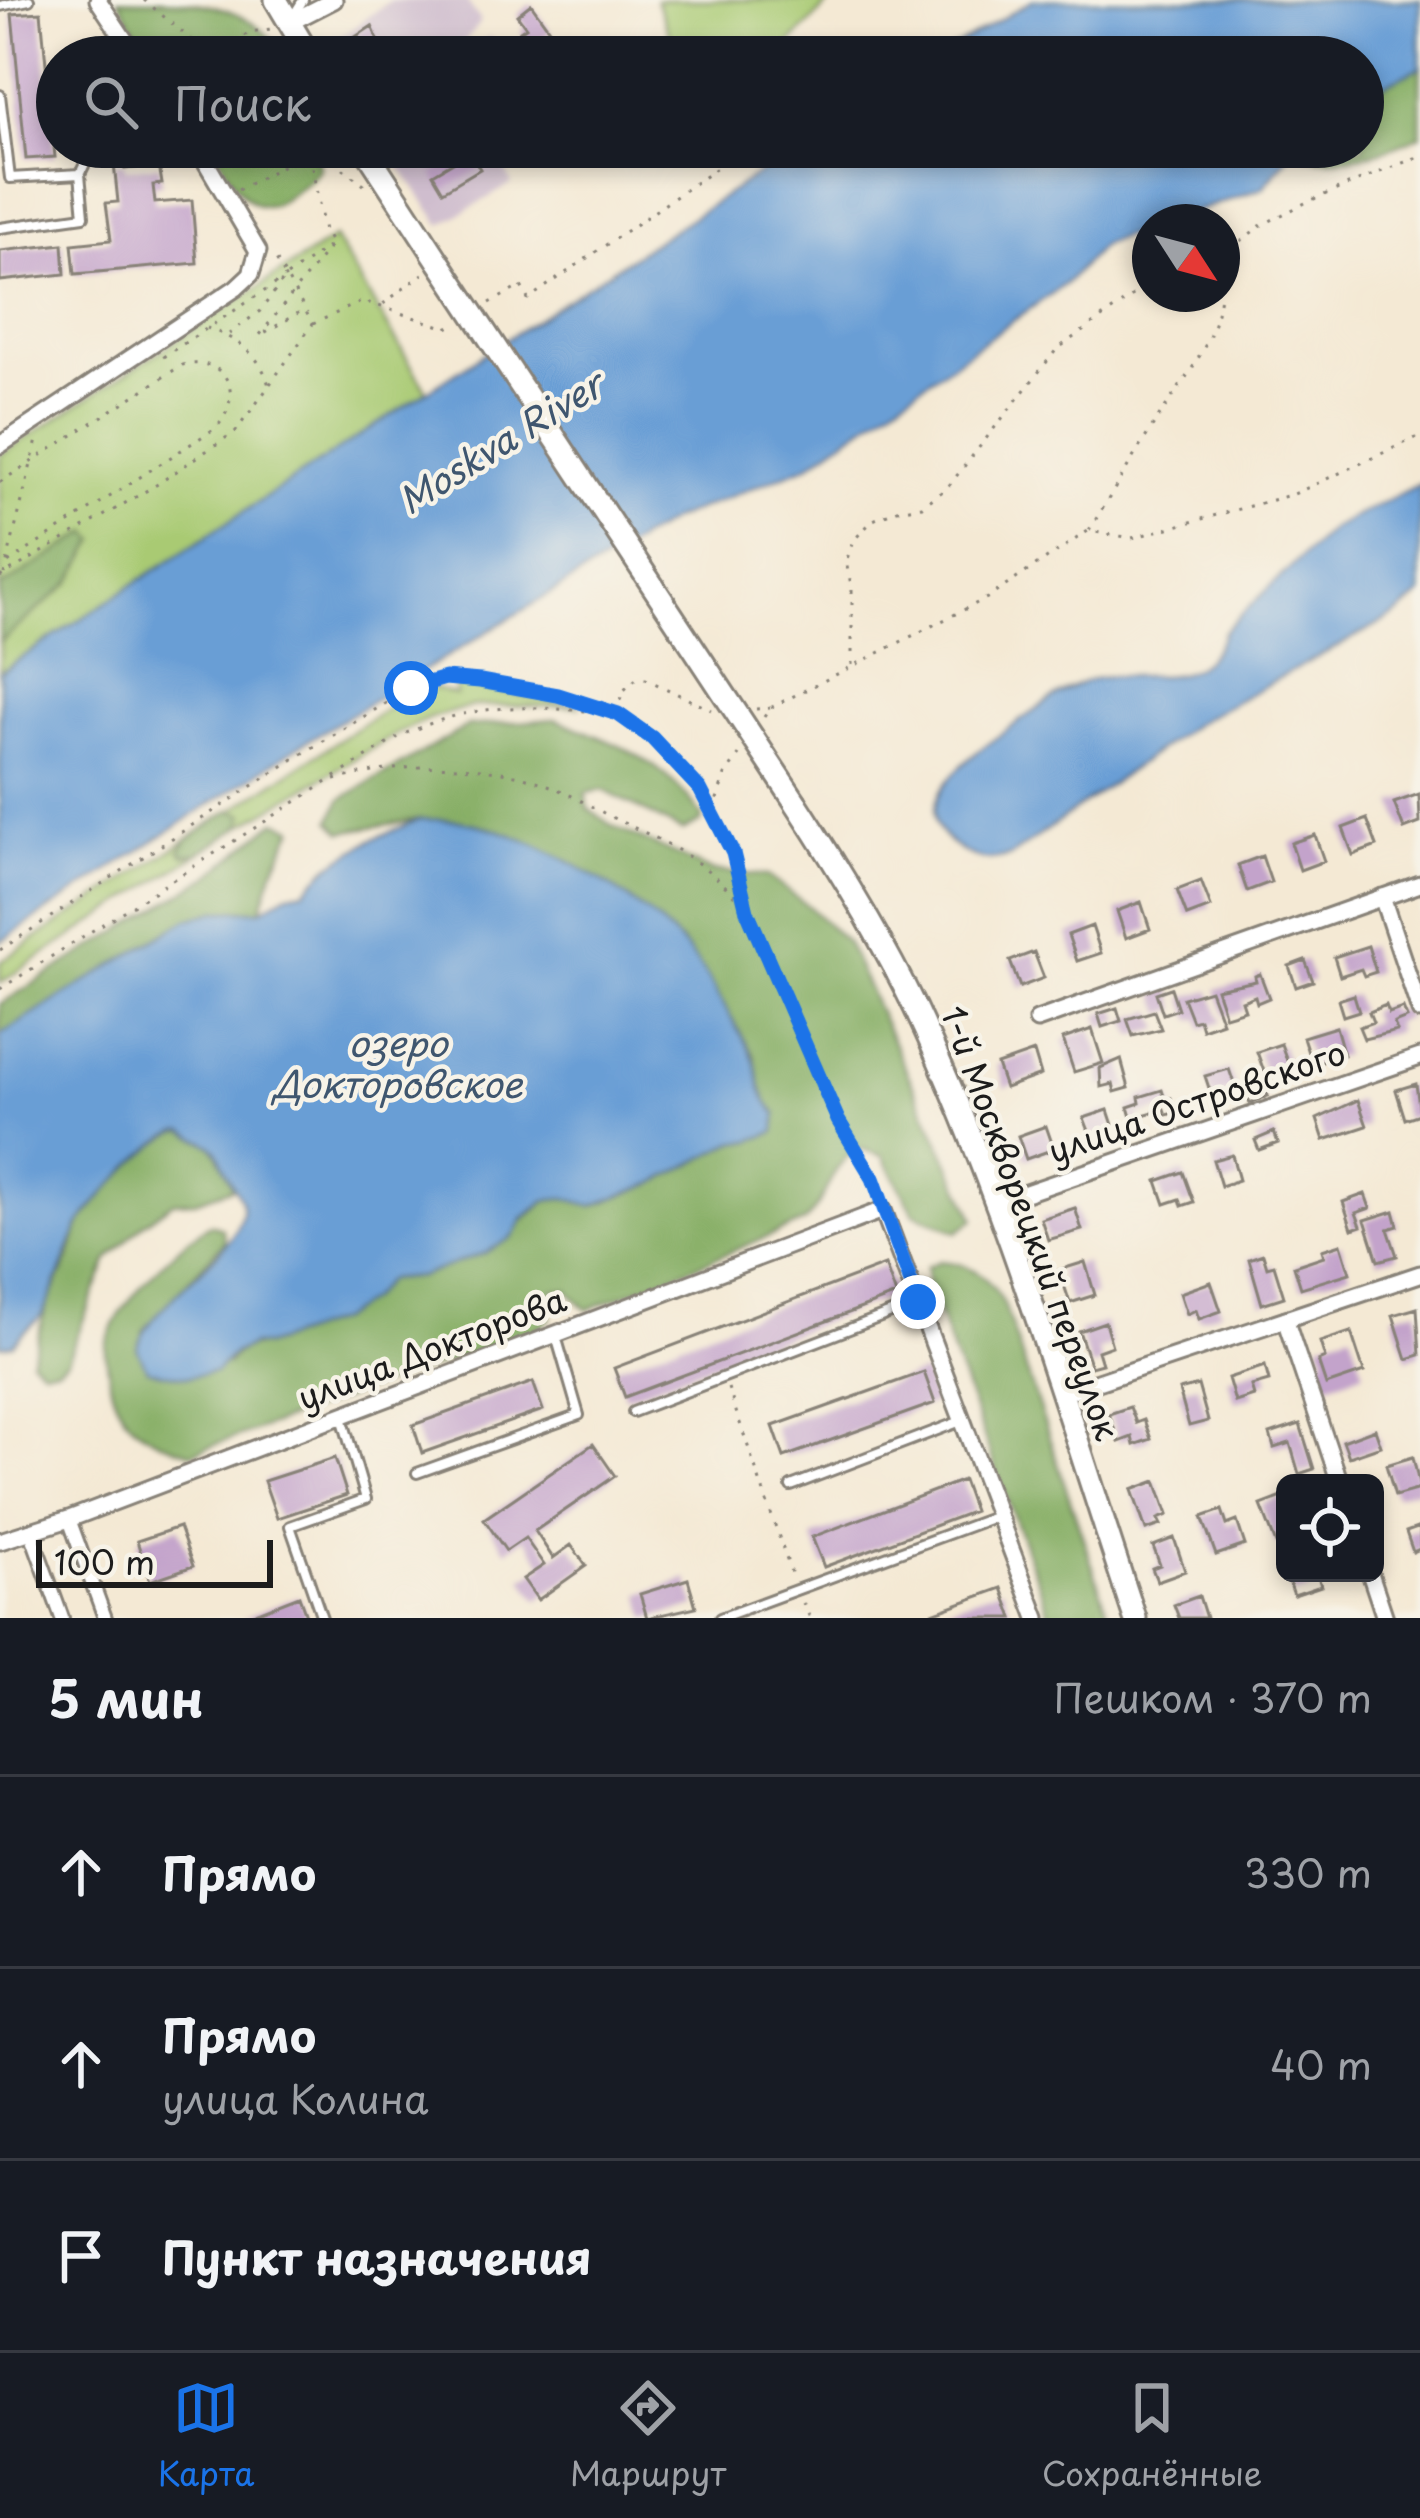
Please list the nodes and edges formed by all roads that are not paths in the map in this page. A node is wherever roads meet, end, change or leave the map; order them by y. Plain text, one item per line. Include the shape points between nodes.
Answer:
1 (29, 0) edge
2 (98, 0) edge
3 (275, 0) edge
4 (303, 0) edge
5 (334, 0) edge
6 (0, 6) edge
7 (290, 23) junction
8 (122, 36) edge
9 (298, 36) edge
10 (0, 95) edge
11 (83, 168) edge
12 (210, 168) edge
13 (377, 168) edge
14 (80, 174) junction
15 (0, 227) edge
16 (0, 445) edge
17 (1420, 884) edge
18 (1382, 897) junction
19 (1420, 1011) edge
20 (1037, 1020) dead end
21 (1420, 1057) edge
22 (994, 1204) junction
23 (1420, 1274) edge
24 (918, 1302) junction
25 (1285, 1319) junction
26 (555, 1334) junction
27 (1062, 1394) junction
28 (633, 1412) dead end
29 (342, 1415) junction
30 (962, 1421) junction
31 (417, 1473) dead end
32 (1337, 1474) edge
33 (790, 1486) dead end
34 (998, 1516) junction
35 (68, 1519) junction
36 (31, 1530) junction
37 (0, 1541) edge
38 (1373, 1582) edge
39 (62, 1618) edge
40 (105, 1618) edge
41 (322, 1618) edge
42 (720, 1618) edge
43 (1036, 1618) edge
44 (1135, 1618) edge
45 (1385, 1618) edge

1 - 6 lane
2 - 8 street
3 - 7 street
4 - 7 lane
5 - 7 street
7 - 9 street
10 - 14 lane via 10,178
11 - 14 lane
12 - 16 street via 259,251 251,274
13 - 22 street, 1-й Москворецкий переулок, bridge via 864,912 915,1008
14 - 15 lane via 84,216
17 - 18 street
18 - 19 street
18 - 20 street
21 - 22 street, улица Островского
22 - 27 street, 1-й Москворецкий переулок
23 - 25 street
24 - 26 street, улица Докторова via 884,1210
24 - 28 lane
24 - 30 street
25 - 27 street
25 - 32 street
26 - 29 street, улица Докторова
26 - 31 lane via 579,1415
27 - 44 street, 1-й Москворецкий переулок
29 - 35 street, улица Докторова
29 - 41 lane via 366,1499 290,1526
30 - 33 lane
30 - 34 street
34 - 42 lane
34 - 43 street
35 - 36 street, улица Докторова
35 - 40 street
36 - 37 street, улица Докторова
36 - 39 street
38 - 45 street

